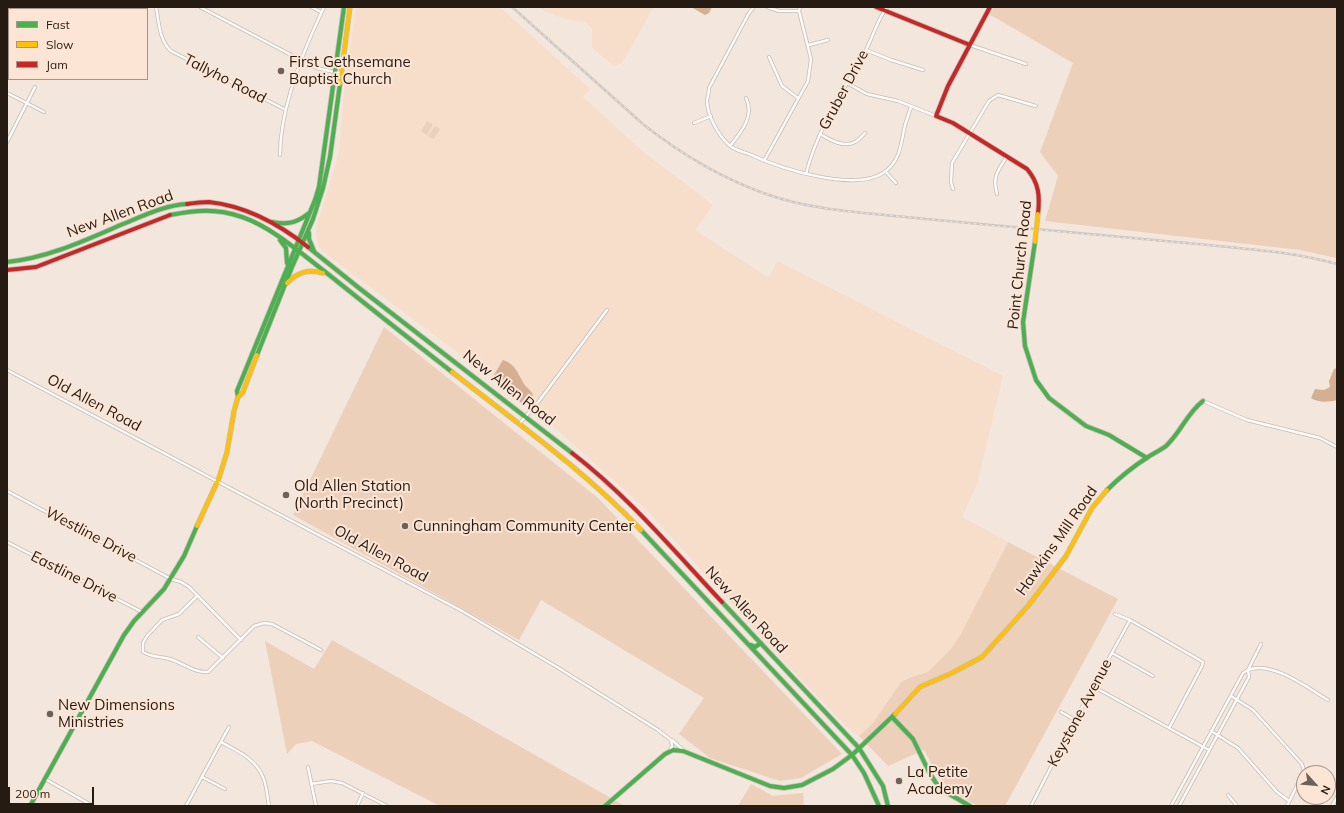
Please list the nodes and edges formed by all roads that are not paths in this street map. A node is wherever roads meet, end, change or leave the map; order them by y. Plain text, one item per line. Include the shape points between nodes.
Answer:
1 (156, 7) edge
2 (200, 7) edge
3 (311, 7) edge
4 (324, 7) edge
5 (344, 7) edge
6 (350, 7) edge
7 (754, 7) edge
8 (767, 7) edge
9 (800, 7) edge
10 (876, 7) edge
11 (990, 7) edge
12 (885, 9) edge
13 (799, 11) junction
14 (321, 12) junction
15 (828, 40) dead end
16 (809, 45) junction
17 (970, 45) junction
18 (866, 50) junction
19 (769, 57) dead end
20 (301, 60) junction
21 (1026, 64) dead end
22 (923, 70) dead end
23 (334, 72) junction
24 (340, 73) junction
25 (847, 83) junction
26 (35, 87) dead end
27 (7, 93) edge
28 (746, 98) dead end
29 (798, 98) junction
30 (27, 103) junction
31 (1036, 106) dead end
32 (911, 107) junction
33 (286, 110) junction
34 (44, 112) dead end
35 (711, 116) junction
36 (936, 116) junction
37 (694, 123) dead end
38 (865, 133) dead end
39 (969, 133) junction
40 (820, 134) junction
41 (7, 142) edge
42 (730, 146) junction
43 (280, 154) dead end
44 (1007, 156) junction
45 (764, 161) junction
46 (886, 172) junction
47 (806, 174) junction
48 (896, 183) dead end
49 (953, 189) dead end
50 (997, 194) dead end
51 (310, 212) junction
52 (269, 221) junction
53 (309, 230) junction
54 (275, 234) junction
55 (298, 240) junction
56 (302, 244) junction
57 (294, 248) junction
58 (299, 252) junction
59 (316, 254) junction
60 (7, 262) edge
61 (287, 265) junction
62 (7, 270) edge
63 (324, 273) junction
64 (285, 285) junction
65 (607, 310) dead end
66 (7, 370) edge
67 (238, 397) junction
68 (1202, 401) joint
69 (526, 417) junction
70 (518, 425) junction
71 (1337, 447) edge
72 (1147, 458) junction
73 (218, 482) junction
74 (7, 491) edge
75 (7, 542) edge
76 (171, 579) junction
77 (197, 596) junction
78 (142, 612) junction
79 (1115, 614) dead end
80 (1130, 620) junction
81 (198, 637) dead end
82 (743, 639) junction
83 (241, 640) junction
84 (761, 643) junction
85 (1262, 644) dead end
86 (321, 650) dead end
87 (1112, 653) junction
88 (223, 658) junction
89 (1248, 670) junction
90 (1153, 676) dead end
91 (1094, 687) junction
92 (1231, 696) junction
93 (1237, 700) junction
94 (1328, 700) dead end
95 (1061, 712) dead end
96 (892, 717) junction
97 (1075, 720) junction
98 (229, 727) dead end
99 (1169, 728) junction
100 (1211, 731) junction
101 (1218, 735) junction
102 (671, 740) junction
103 (221, 742) junction
104 (1203, 747) junction
105 (858, 748) junction
106 (1209, 750) junction
107 (670, 751) junction
108 (683, 751) junction
109 (852, 755) junction
110 (308, 766) dead end
111 (202, 777) junction
112 (44, 779) junction
113 (311, 784) junction
114 (225, 789) dead end
115 (363, 793) junction
116 (1228, 795) dead end
117 (1337, 797) edge
118 (1289, 801) junction
119 (30, 806) edge
120 (93, 806) edge
121 (186, 806) edge
122 (269, 806) edge
123 (316, 806) edge
124 (357, 806) edge
125 (387, 806) edge
126 (605, 806) edge
127 (879, 806) edge
128 (888, 806) edge
129 (970, 806) edge
130 (1031, 806) edge
131 (1171, 806) edge
132 (1179, 806) edge
133 (1237, 806) edge
134 (1287, 806) edge
135 (1332, 806) edge

1 - 33 street, Tallyho Road via 162,40 171,52
2 - 20 street
3 - 14 street
4 - 14 street
5 - 23 main road
6 - 24 main road
7 - 35 street via 710,88 707,100
8 - 13 street via 779,11
9 - 13 street
10 - 12 main road
11 - 17 main road
12 - 17 main road
12 - 18 street, Gruber Drive
13 - 16 street
14 - 20 street
15 - 16 street
16 - 29 street via 811,59 808,81
17 - 21 street
17 - 36 main road via 948,86
18 - 22 street
18 - 25 street, Gruber Drive
19 - 29 street via 782,86
20 - 23 street via 316,68
20 - 33 street
23 - 24 street
23 - 51 main road via 322,174
24 - 53 main road via 327,174
25 - 32 street, Point Church Road via 867,94 898,101
25 - 40 street, Gruber Drive
26 - 30 street
27 - 30 street
28 - 42 street via 749,104 748,118
29 - 45 street
30 - 34 street
30 - 41 street
31 - 39 street via 998,95 989,101
32 - 36 street, Point Church Road
32 - 46 street via 901,149
33 - 43 street
35 - 37 street
35 - 42 street via 717,130
36 - 39 main road, Point Church Road
38 - 40 street via 854,142 844,144
39 - 44 main road, Point Church Road
39 - 49 street via 952,163
40 - 47 street, Gruber Drive
42 - 45 street
44 - 50 street via 994,183
44 - 72 main road, Point Church Road, bridge via 1027,168 1039,188 1035,242 1023,322 1025,346 1036,380 1049,398 1086,426 1108,435
45 - 47 street
46 - 47 street via 859,180
46 - 48 street
51 - 52 main road via 291,224
51 - 55 main road
52 - 55 main road, New Allen Road
52 - 60 main road, New Allen Road via 229,205 184,204 142,217 44,256
53 - 56 main road
53 - 59 main road via 309,240
54 - 57 main road, New Allen Road
54 - 61 main road via 286,248
54 - 62 main road, New Allen Road via 243,217 200,210 158,219 36,267
55 - 56 main road, New Allen Road
55 - 57 main road
56 - 58 main road
56 - 59 main road, New Allen Road
57 - 58 main road, New Allen Road
57 - 61 main road
58 - 63 main road, New Allen Road
58 - 64 main road
59 - 69 main road, New Allen Road
61 - 67 main road via 237,391
63 - 64 main road via 307,271 294,276
63 - 70 main road, New Allen Road
64 - 67 main road via 243,392
65 - 69 street
66 - 73 street, Old Allen Road
67 - 73 main road
68 - 71 street via 1247,420 1320,438
68 - 72 main road, Hawkins Mill Road via 1166,447
69 - 70 street
69 - 84 main road, New Allen Road via 593,470 637,511
70 - 82 main road, New Allen Road via 620,508
72 - 96 main road, Hawkins Mill Road via 1103,494 1092,508 1066,556 1028,606 982,657 920,687
73 - 76 main road
73 - 102 street, Old Allen Road via 492,628
74 - 76 street, Westline Drive
75 - 78 street, Eastline Drive
76 - 77 street, Westline Drive via 189,587
76 - 78 main road
77 - 83 street, Westline Drive
77 - 88 street via 179,614 162,620 143,643 144,652 150,656 171,659 202,672 208,672
78 - 112 main road via 117,646
79 - 80 street
80 - 87 street, Keystone Avenue
80 - 99 street via 1203,662
81 - 88 street
82 - 84 main road via 753,647
82 - 109 main road, New Allen Road
83 - 86 street via 254,626 272,624
83 - 88 street
84 - 105 main road, New Allen Road
85 - 89 street
87 - 90 street
87 - 91 street, Keystone Avenue
89 - 92 street via 1243,673
89 - 93 street via 1249,677
89 - 94 street via 1254,667 1274,670
91 - 97 street, Keystone Avenue
91 - 99 street
92 - 93 street
92 - 100 street
93 - 101 street
93 - 118 street via 1253,710 1302,764 1304,771
95 - 97 street
96 - 105 main road, Hawkins Mill Road
96 - 129 main road via 913,739 936,783 944,791
97 - 130 street, Keystone Avenue
98 - 103 street
99 - 104 street
100 - 101 street
100 - 104 street
101 - 106 street
101 - 118 street via 1238,748 1277,792
102 - 107 street
102 - 108 street, Old Allen Road
103 - 111 street
103 - 122 street via 256,765 263,776
104 - 106 street
104 - 131 street
105 - 109 main road, Hawkins Mill Road
105 - 128 main road, New Allen Road via 883,786
106 - 132 street
107 - 108 main road, Hawkins Mill Road
107 - 126 main road
108 - 109 main road, Hawkins Mill Road via 770,786 784,788 802,785
109 - 127 main road, New Allen Road via 864,773
110 - 113 street
111 - 114 street
111 - 121 street
112 - 119 main road
112 - 120 street
113 - 115 street via 339,782
113 - 123 street
115 - 124 street
115 - 125 street
116 - 133 street
117 - 135 street
118 - 134 street

